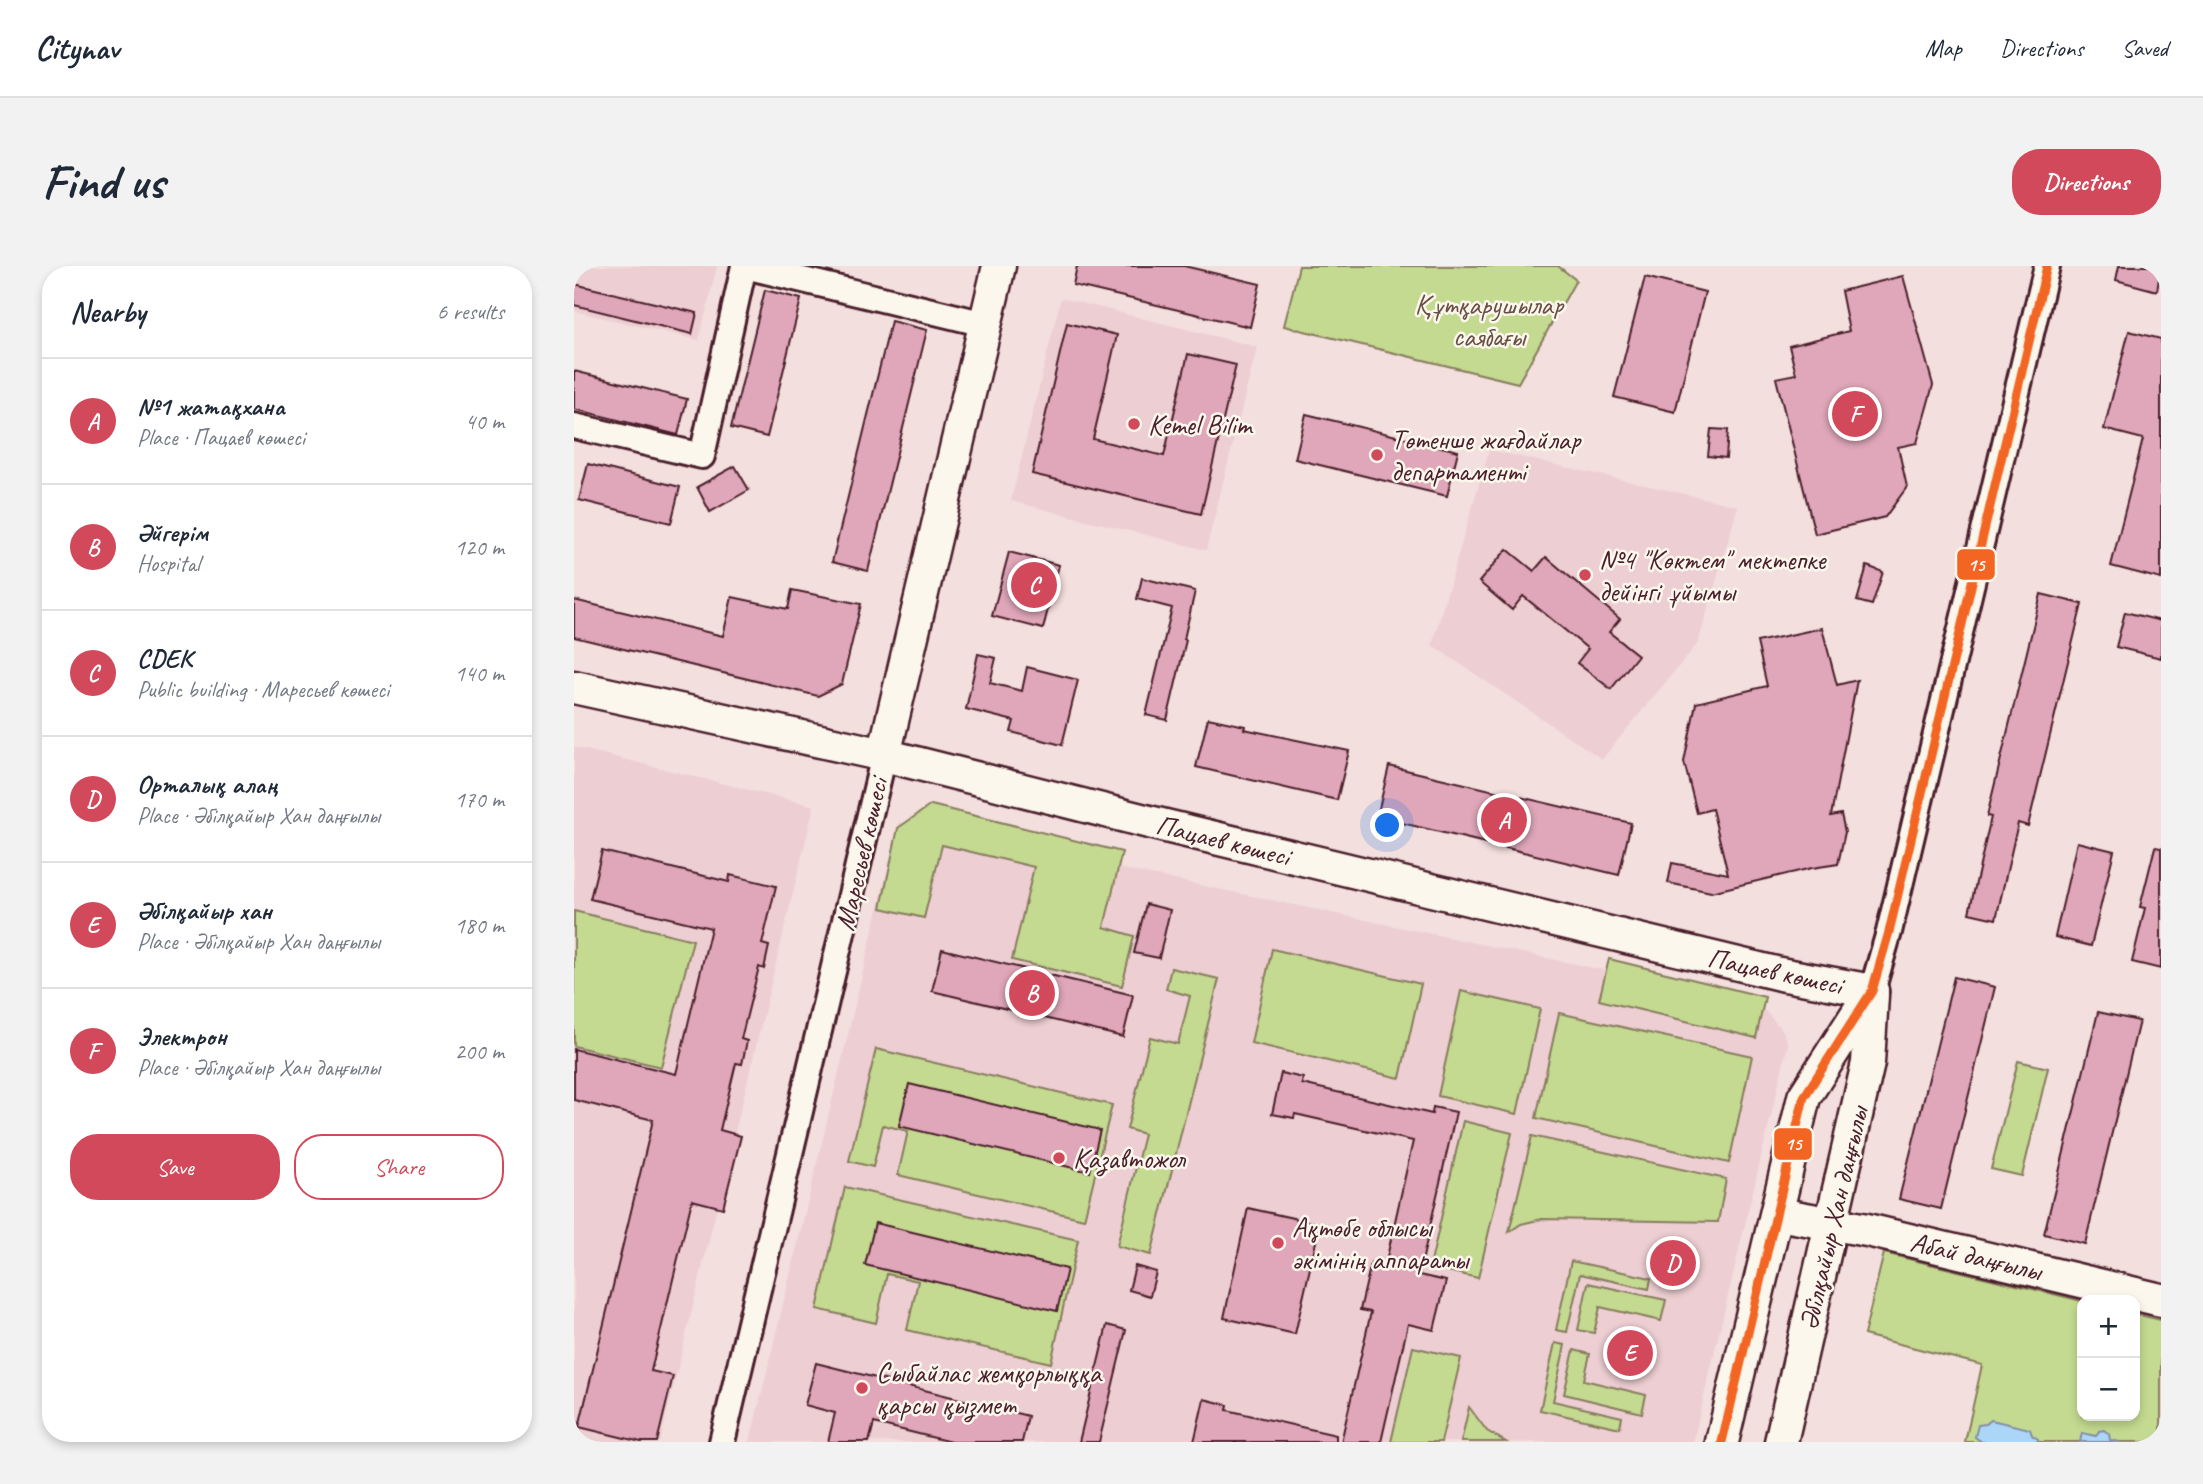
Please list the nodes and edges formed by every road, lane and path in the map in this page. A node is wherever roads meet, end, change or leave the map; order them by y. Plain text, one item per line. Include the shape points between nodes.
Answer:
1 (744, 266) edge
2 (999, 266) edge
3 (2047, 266) edge
4 (985, 324) junction
5 (574, 426) edge
6 (574, 687) edge
7 (884, 755) junction
8 (1872, 991) junction
9 (1778, 1214) junction
10 (1832, 1225) junction
11 (2161, 1300) edge
12 (722, 1442) edge
13 (1723, 1442) edge
14 (1781, 1442) edge

1 - 4 street
1 - 5 street via 702,456
2 - 4 main road, Маресьев көшесі
3 - 8 street, Әбілқайыр Хан даңғылы
4 - 7 main road, Маресьев көшесі
6 - 7 main road, Пацаев көшесі
7 - 8 main road, Пацаев көшесі via 1780,974
7 - 12 street, Маресьев көшесі
8 - 9 main road, Әбілқайыр Хан даңғылы via 1804,1097
8 - 10 main road, Әбілқайыр Хан даңғылы via 1868,1063
9 - 10 main road, Абай даңғылы
9 - 13 main road, Әбілқайыр Хан даңғылы
10 - 11 main road, Абай даңғылы
10 - 14 main road, Әбілқайыр Хан даңғылы

